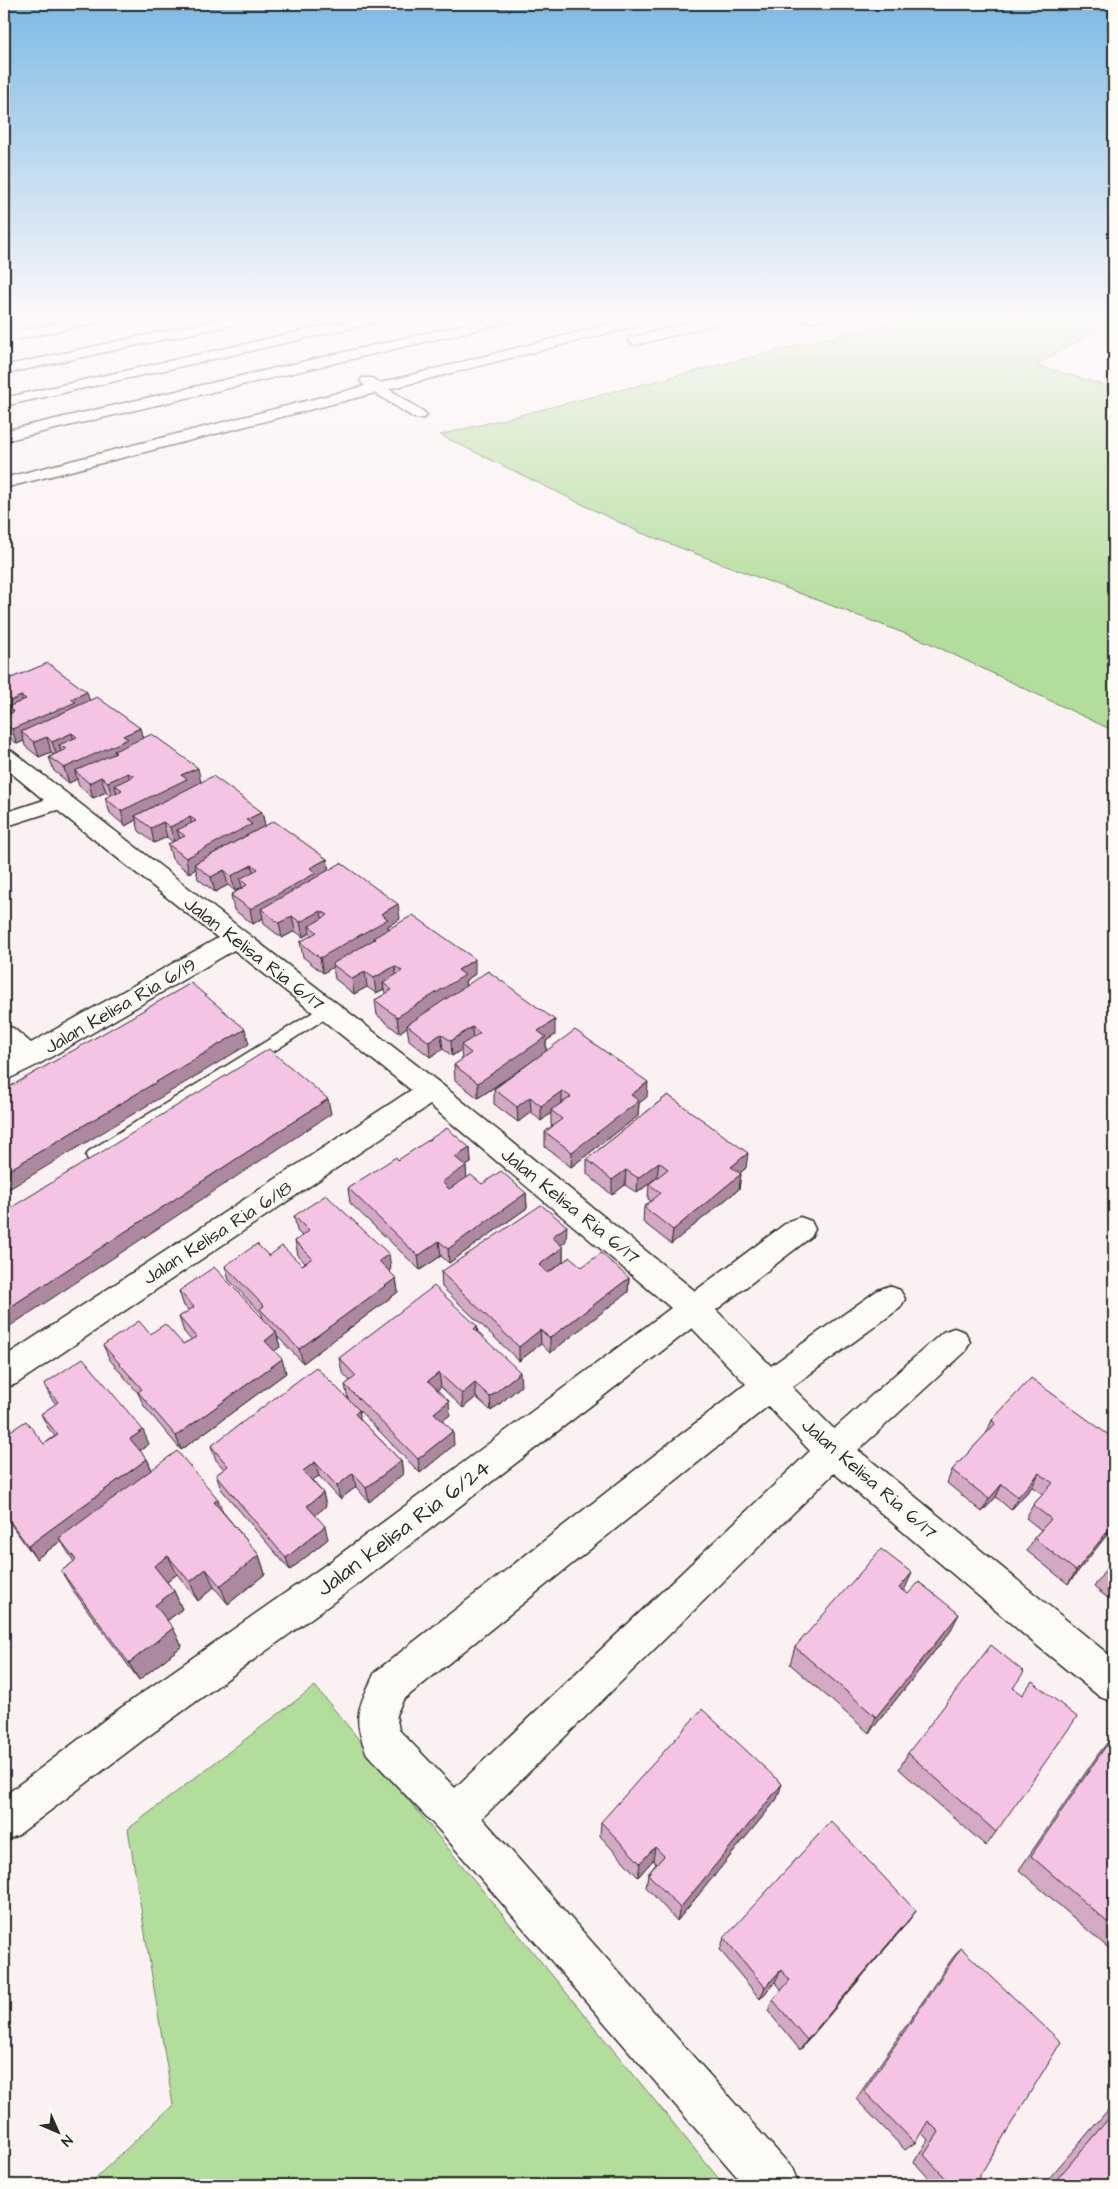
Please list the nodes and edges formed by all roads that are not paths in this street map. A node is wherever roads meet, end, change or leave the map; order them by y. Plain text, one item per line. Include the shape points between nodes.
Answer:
1 (85, 417) edge
2 (263, 417) edge
3 (4, 436) edge
4 (4, 483) edge
5 (4, 756) edge
6 (60, 802) junction
7 (4, 820) edge
8 (236, 938) junction
9 (328, 1009) junction
10 (4, 1035) edge
11 (30, 1057) junction
12 (4, 1071) edge
13 (431, 1091) junction
14 (80, 1166) edge
15 (800, 1229) dead end
16 (889, 1298) dead end
17 (694, 1309) junction
18 (954, 1342) dead end
19 (4, 1374) edge
20 (769, 1386) junction
21 (833, 1451) junction
22 (1114, 1683) edge
23 (454, 1817) junction
24 (4, 1821) edge
25 (775, 2185) edge

1 - 3 street
2 - 4 street
5 - 6 street, Jalan Kelisa Ria 6/17
6 - 7 street
6 - 8 street, Jalan Kelisa Ria 6/17
8 - 9 street, Jalan Kelisa Ria 6/17
8 - 11 street, Jalan Kelisa Ria 6/19
9 - 13 street, Jalan Kelisa Ria 6/17
9 - 14 lane
10 - 11 street
11 - 12 street, Jalan Kelisa Ria 6/19
13 - 17 street, Jalan Kelisa Ria 6/17
13 - 19 street, Jalan Kelisa Ria 6/18
15 - 17 street, Jalan kelisa Ria 6/24
16 - 20 street
17 - 20 street, Jalan Kelisa Ria 6/17
17 - 24 street, Jalan kelisa Ria 6/24 via 344,1573 129,1726
18 - 21 street
20 - 21 street, Jalan Kelisa Ria 6/17
20 - 23 street via 389,1686 376,1714 382,1740
21 - 22 street, Jalan Kelisa Ria 6/17
21 - 23 street
23 - 25 street

